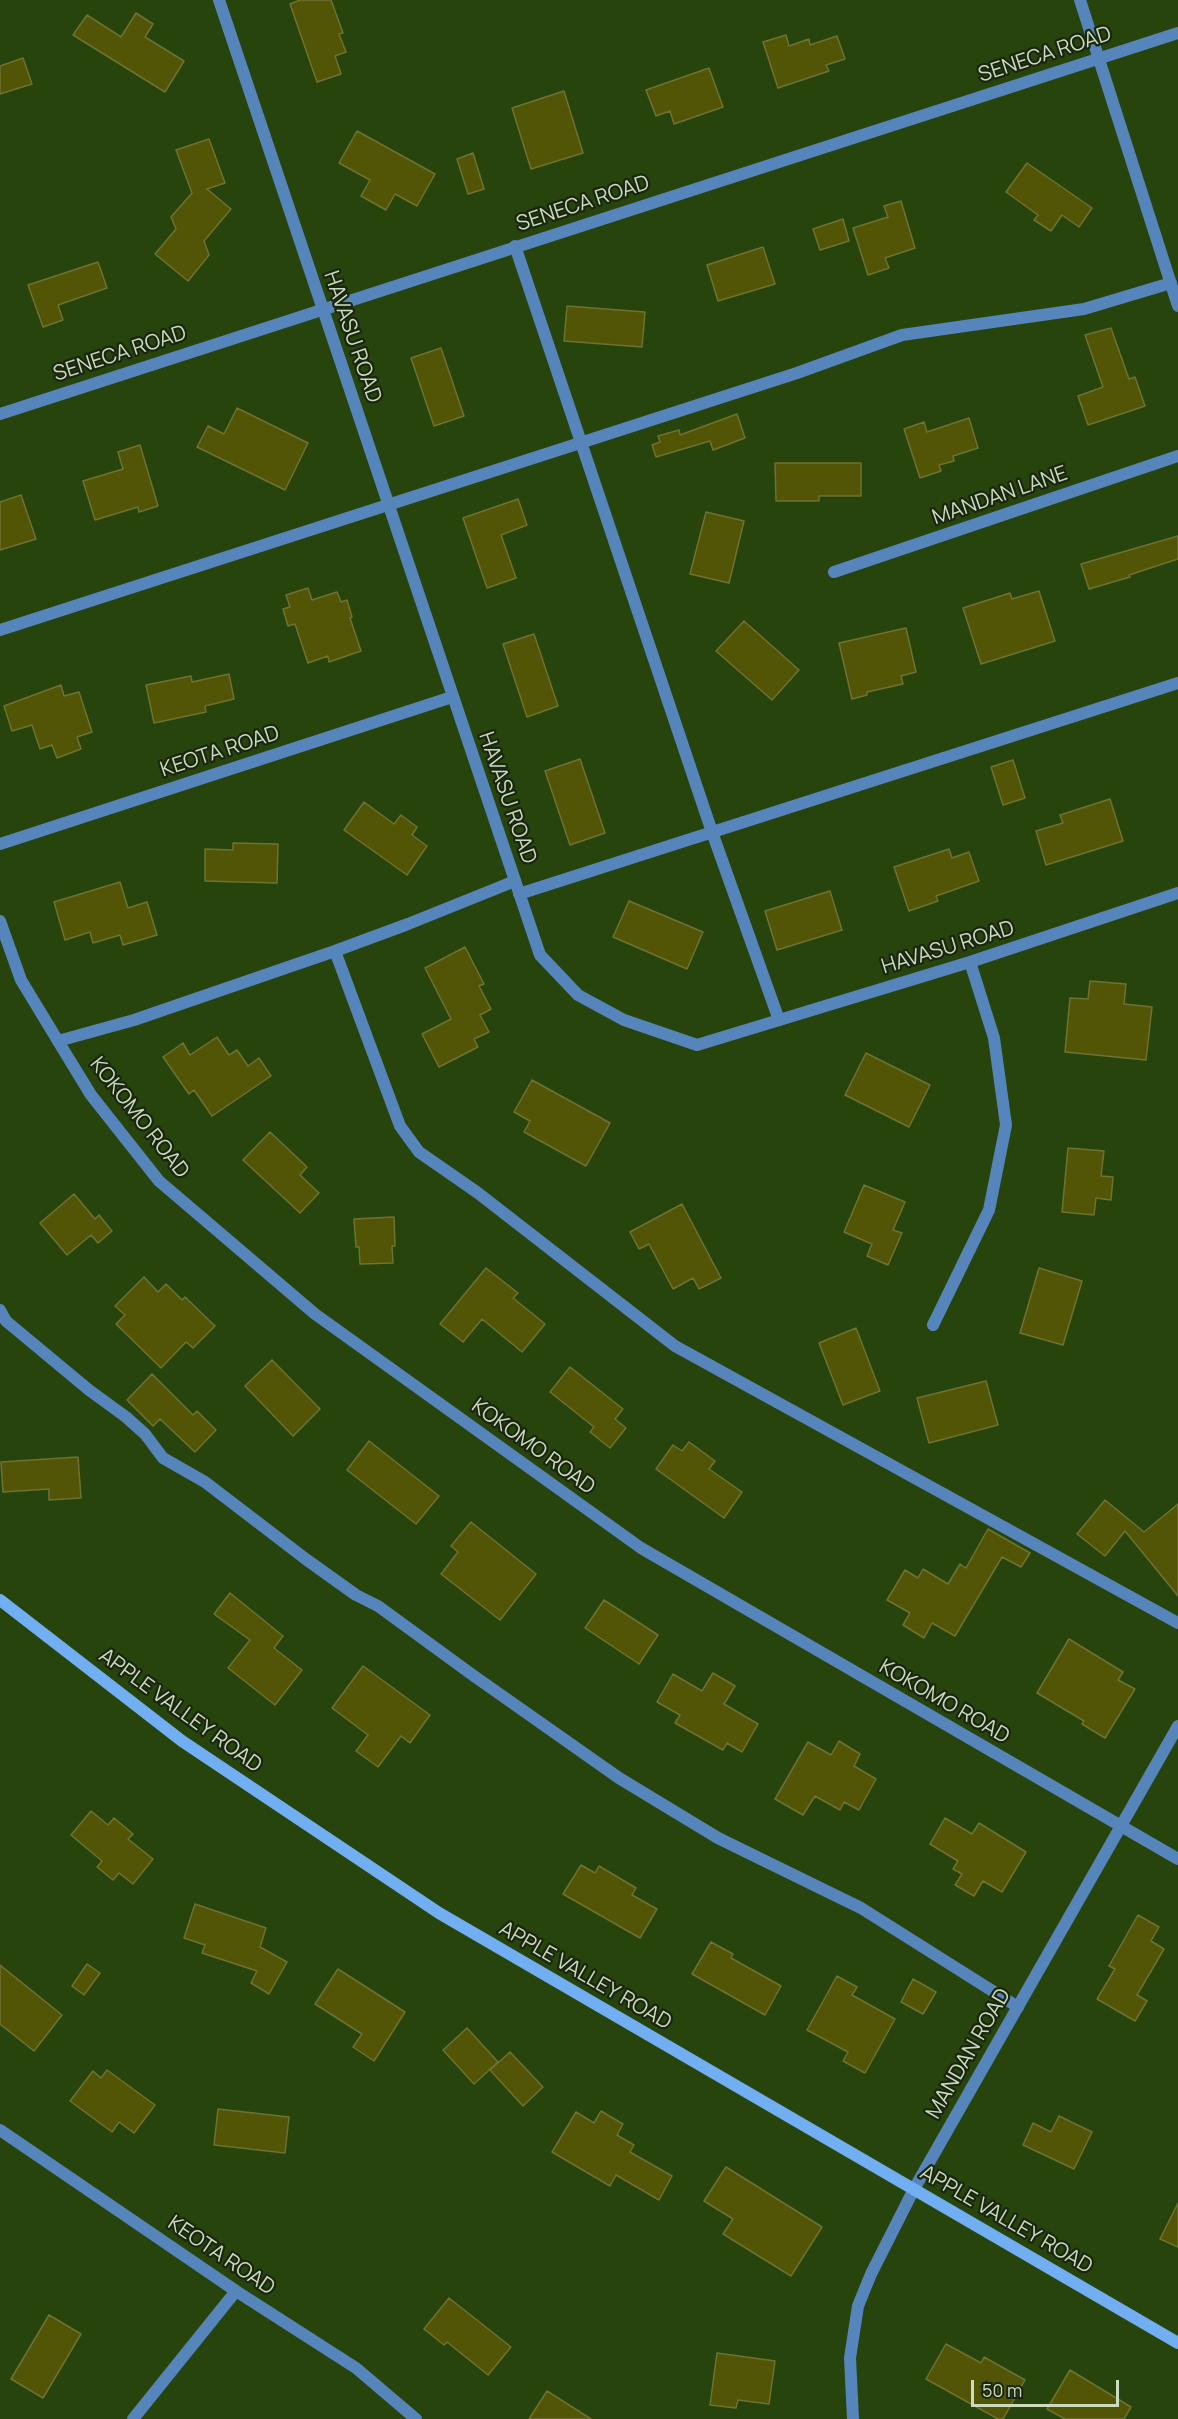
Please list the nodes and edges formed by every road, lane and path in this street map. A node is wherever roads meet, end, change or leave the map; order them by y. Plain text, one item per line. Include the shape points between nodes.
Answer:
1 (219, 0) edge
2 (1080, 0) edge
3 (1178, 33) edge
4 (1099, 58) junction
5 (515, 246) junction
6 (1171, 283) junction
7 (1178, 306) edge
8 (322, 309) junction
9 (0, 414) edge
10 (581, 442) junction
11 (1178, 456) edge
12 (387, 504) junction
13 (834, 572) dead end
14 (0, 630) edge
15 (1178, 683) edge
16 (452, 697) junction
17 (712, 832) junction
18 (0, 844) edge
19 (515, 881) junction
20 (1178, 893) edge
21 (519, 894) junction
22 (0, 921) edge
23 (335, 951) junction
24 (970, 962) junction
25 (779, 1020) junction
26 (58, 1041) junction
27 (0, 1310) edge
28 (933, 1325) dead end
29 (0, 1600) edge
30 (1178, 1623) edge
31 (1178, 1726) edge
32 (1122, 1827) junction
33 (1178, 1859) edge
34 (1018, 2007) junction
35 (0, 2130) edge
36 (914, 2189) junction
37 (236, 2291) junction
38 (1178, 2343) edge
39 (133, 2419) edge
40 (416, 2419) edge
41 (853, 2419) edge

1 - 8 street, HAVASU ROAD
2 - 4 street
3 - 4 street, SENECA ROAD
4 - 5 street, SENECA ROAD
4 - 6 street
5 - 8 street, SENECA ROAD
5 - 10 street
6 - 7 street
6 - 10 street via 1084,309 902,335
8 - 9 street, SENECA ROAD
8 - 12 street, HAVASU ROAD
10 - 12 street
10 - 17 street
11 - 13 street, MANDAN LANE
12 - 14 street
12 - 16 street, HAVASU ROAD
15 - 17 street
16 - 18 street, KEOTA ROAD
16 - 19 street, HAVASU ROAD
17 - 21 street
17 - 25 street
19 - 21 street, HAVASU ROAD
19 - 23 street
20 - 24 street, HAVASU ROAD
21 - 25 street, HAVASU ROAD via 540,956 578,995 624,1020 697,1045
22 - 26 street, KOKOMO ROAD via 21,980
23 - 26 street via 134,1020
23 - 30 street via 399,1126 419,1152 675,1346
24 - 25 street, HAVASU ROAD
24 - 28 street via 994,1038 1006,1125 989,1210
26 - 32 street, KOKOMO ROAD via 91,1095 159,1181 315,1314 641,1548
27 - 34 street via 6,1321 132,1422 163,1458 205,1482 307,1560 619,1778 718,1838 861,1908
29 - 36 main road, APPLE VALLEY ROAD via 182,1741 439,1913
31 - 32 street, MANDAN ROAD
32 - 33 street, KOKOMO ROAD
32 - 34 street, MANDAN ROAD
34 - 36 street, MANDAN ROAD
35 - 37 street, KEOTA ROAD
36 - 38 main road, APPLE VALLEY ROAD
36 - 41 street, MANDAN ROAD via 858,2306 850,2358
37 - 39 street
37 - 40 street, KEOTA ROAD via 356,2368

